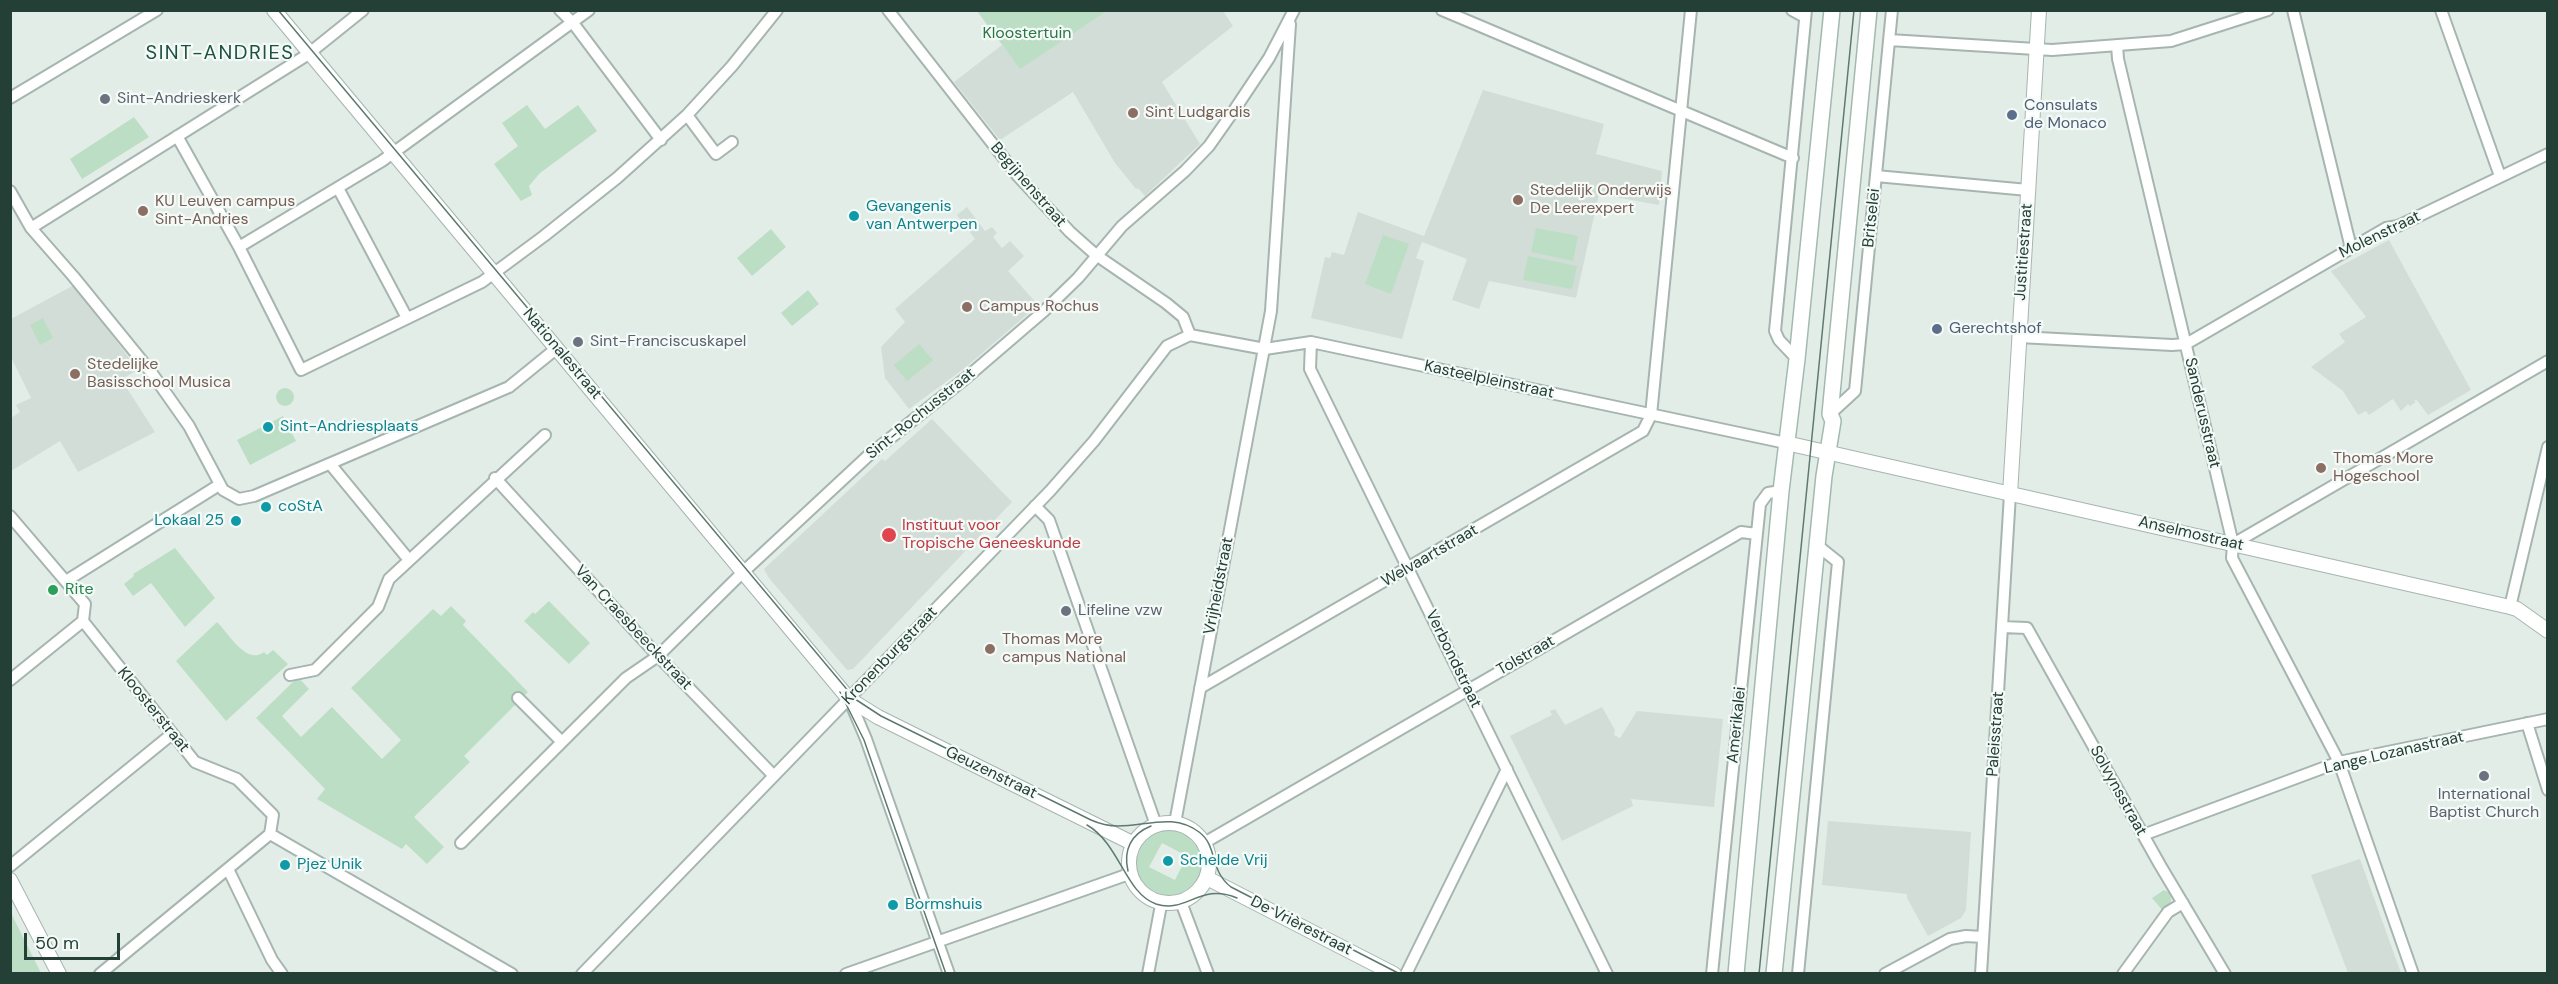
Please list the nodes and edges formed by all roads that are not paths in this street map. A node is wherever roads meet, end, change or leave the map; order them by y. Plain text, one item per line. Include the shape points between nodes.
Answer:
1 (157, 10) edge
2 (274, 10) edge
3 (363, 10) edge
4 (560, 10) edge
5 (589, 10) edge
6 (777, 10) edge
7 (888, 10) edge
8 (1442, 10) edge
9 (1691, 10) edge
10 (1792, 10) edge
11 (1832, 10) edge
12 (1869, 10) edge
13 (1892, 10) edge
14 (2039, 10) edge
15 (2268, 10) edge
16 (2294, 10) edge
17 (2441, 10) edge
18 (1806, 14) edge
19 (1292, 16) edge
20 (573, 23) junction
21 (1889, 40) junction
22 (2117, 45) junction
23 (2037, 49) junction
24 (310, 54) junction
25 (10, 98) edge
26 (1680, 111) junction
27 (687, 115) junction
28 (177, 136) junction
29 (661, 140) junction
30 (732, 142) dead end
31 (394, 153) junction
32 (2547, 154) edge
33 (1793, 158) junction
34 (1876, 176) junction
35 (2500, 176) junction
36 (338, 188) junction
37 (2028, 190) junction
38 (10, 191) edge
39 (31, 228) junction
40 (239, 247) junction
41 (2351, 248) junction
42 (1096, 255) junction
43 (494, 273) junction
44 (407, 318) junction
45 (1190, 335) junction
46 (2019, 337) junction
47 (1311, 342) junction
48 (2186, 344) junction
49 (557, 348) junction
50 (1265, 349) junction
51 (1797, 359) junction
52 (2547, 361) edge
53 (1830, 414) junction
54 (1651, 415) junction
55 (545, 435) dead end
56 (1786, 443) junction
57 (2547, 447) edge
58 (1828, 453) junction
59 (331, 465) junction
60 (495, 478) junction
61 (219, 485) junction
62 (1781, 491) junction
63 (2010, 494) junction
64 (1035, 506) junction
65 (10, 516) edge
66 (1757, 534) junction
67 (2233, 544) junction
68 (1818, 546) junction
69 (409, 560) junction
70 (1408, 569) junction
71 (743, 572) junction
72 (66, 580) junction
73 (2510, 607) junction
74 (83, 621) junction
75 (2002, 627) junction
76 (2547, 631) edge
77 (658, 656) junction
78 (290, 675) dead end
79 (10, 680) edge
80 (1200, 688) junction
81 (1467, 689) junction
82 (518, 698) dead end
83 (849, 699) junction
84 (2547, 719) edge
85 (2527, 723) junction
86 (172, 734) junction
87 (562, 742) junction
88 (2339, 762) junction
89 (1508, 769) junction
90 (774, 776) junction
91 (2547, 790) edge
92 (1175, 823) junction
93 (1156, 825) junction
94 (270, 834) junction
95 (2143, 835) junction
96 (461, 843) dead end
97 (1204, 843) junction
98 (1134, 844) junction
99 (10, 866) edge
100 (228, 868) junction
101 (1129, 874) junction
102 (1207, 878) junction
103 (10, 880) edge
104 (1181, 902) junction
105 (2183, 903) junction
106 (1161, 904) junction
107 (1983, 938) junction
108 (938, 942) junction
109 (59, 974) edge
110 (100, 974) edge
111 (282, 974) edge
112 (512, 974) edge
113 (582, 974) edge
114 (846, 974) edge
115 (949, 974) edge
116 (1148, 974) edge
117 (1208, 974) edge
118 (1395, 974) edge
119 (1406, 974) edge
120 (1607, 974) edge
121 (1712, 974) edge
122 (1736, 974) edge
123 (1774, 974) edge
124 (1798, 974) edge
125 (1885, 974) edge
126 (1981, 974) edge
127 (2123, 974) edge
128 (2225, 974) edge
129 (2413, 974) edge

1 - 25 street
2 - 24 street, Nationalestraat
3 - 24 street
4 - 20 street
5 - 20 street
6 - 27 street
7 - 42 street, Begijnenstraat via 1017,175
8 - 26 street
9 - 26 street
10 - 18 street
11 - 51 main road
12 - 53 main road, Britselei
13 - 21 street, Britselei
14 - 23 street, Justitiestraat
15 - 22 street via 2171,41
16 - 41 street
17 - 35 street
18 - 33 street
19 - 42 street, Sint-Rochusstraat via 1269,58 1209,146
19 - 50 street, Vrijheidstraat
20 - 29 street
20 - 31 street
21 - 23 street
21 - 34 street, Britselei
22 - 23 street
22 - 48 street, Sanderusstraat
23 - 37 street, Justitiestraat
24 - 28 street
24 - 31 street, Nationalestraat
26 - 33 street
26 - 54 street
27 - 29 street
27 - 30 street via 716,154
28 - 39 street
28 - 40 street
29 - 43 street
31 - 36 street
31 - 43 street, Nationalestraat
32 - 35 street, Molenstraat
33 - 51 street via 1774,331
34 - 37 street
34 - 53 street, Britselei via 1855,391
35 - 41 street, Molenstraat
36 - 40 street
36 - 44 street
37 - 46 street, Justitiestraat
38 - 39 street
39 - 61 street via 151,372 189,426
40 - 44 street via 301,370
41 - 48 street, Molenstraat
42 - 45 street, Begijnenstraat via 1183,317
42 - 71 street, Sint-Rochusstraat via 1044,311 869,455
43 - 44 street
43 - 49 street, Nationalestraat
45 - 50 street, Kasteelpleinstraat
45 - 64 street, Kronenburgstraat via 1167,346 1094,441
46 - 48 street
46 - 63 street, Justitiestraat
47 - 50 street, Kasteelpleinstraat
47 - 54 street, Kasteelpleinstraat
47 - 70 street, Verbondstraat via 1310,369
48 - 67 street, Sanderusstraat
49 - 59 street via 509,387
49 - 71 street, Nationalestraat
50 - 80 street, Vrijheidstraat
51 - 56 main road
52 - 67 street
53 - 58 main road, Britselei via 1833,421
54 - 56 street, Kasteelpleinstraat
54 - 70 street, Welvaartstraat via 1643,431
55 - 60 street
56 - 58 street
56 - 62 main road, Amerikalei
57 - 73 street
58 - 63 street, Anselmostraat
58 - 68 main road
59 - 61 street via 246,499 233,498
59 - 69 street
60 - 69 street
60 - 77 street, Van Craesbeeckstraat
61 - 72 street
62 - 66 street, Amerikalei via 1768,493 1761,500
62 - 122 main road, Amerikalei
63 - 67 street, Anselmostraat
63 - 75 street, Paleisstraat
64 - 83 street, Kronenburgstraat
64 - 93 street via 1049,520
65 - 72 street, Kloosterstraat
66 - 81 street, Tolstraat via 1741,532
66 - 121 street, Amerikalei
67 - 73 street, Anselmostraat
67 - 88 street, Sanderusstraat via 2232,558
68 - 123 main road
68 - 124 street via 1838,562
69 - 78 street via 389,579 378,607 315,670
70 - 80 street, Welvaartstraat
70 - 81 street, Verbondstraat
71 - 77 street, Sint-Rochusstraat
71 - 83 street, Nationalestraat
72 - 74 street, Kloosterstraat via 85,604
73 - 76 street, Anselmostraat
74 - 79 street
74 - 86 street, Kloosterstraat
75 - 95 street, Solvynsstraat via 2027,628
75 - 107 street, Paleisstraat
77 - 87 street, Sint-Rochusstraat via 626,678
77 - 90 street, Van Craesbeeckstraat
80 - 92 street, Vrijheidstraat
81 - 89 street, Verbondstraat
81 - 97 street, Tolstraat
82 - 87 street
83 - 90 street, Kronenburgstraat
83 - 98 street, Geuzenstraat
83 - 108 street
84 - 85 street, Lange Lozanastraat
85 - 88 street, Lange Lozanastraat
85 - 91 street
86 - 94 street, Kloosterstraat via 195,762 237,778 273,815
86 - 99 street
87 - 96 street, Sint-Rochusstraat
88 - 95 street, Lange Lozanastraat
88 - 129 street, Sanderusstraat
89 - 119 street
89 - 120 street, Verbondstraat
90 - 113 street, Kronenburgstraat
92 - 93 street
92 - 97 street via 1195,832
93 - 98 street via 1143,832
94 - 100 street
94 - 112 street
95 - 105 street, Solvynsstraat
97 - 102 street via 1210,864
98 - 101 street
100 - 110 street
100 - 111 street
101 - 106 street via 1145,896
101 - 108 street
102 - 104 street via 1197,893
102 - 118 street, De Vrièrestraat
103 - 109 street
104 - 106 street
104 - 117 street
105 - 127 street via 2168,912
105 - 128 street, Solvynsstraat
106 - 116 street
107 - 125 street via 1950,939
107 - 126 street, Paleisstraat
108 - 114 street
108 - 115 street

